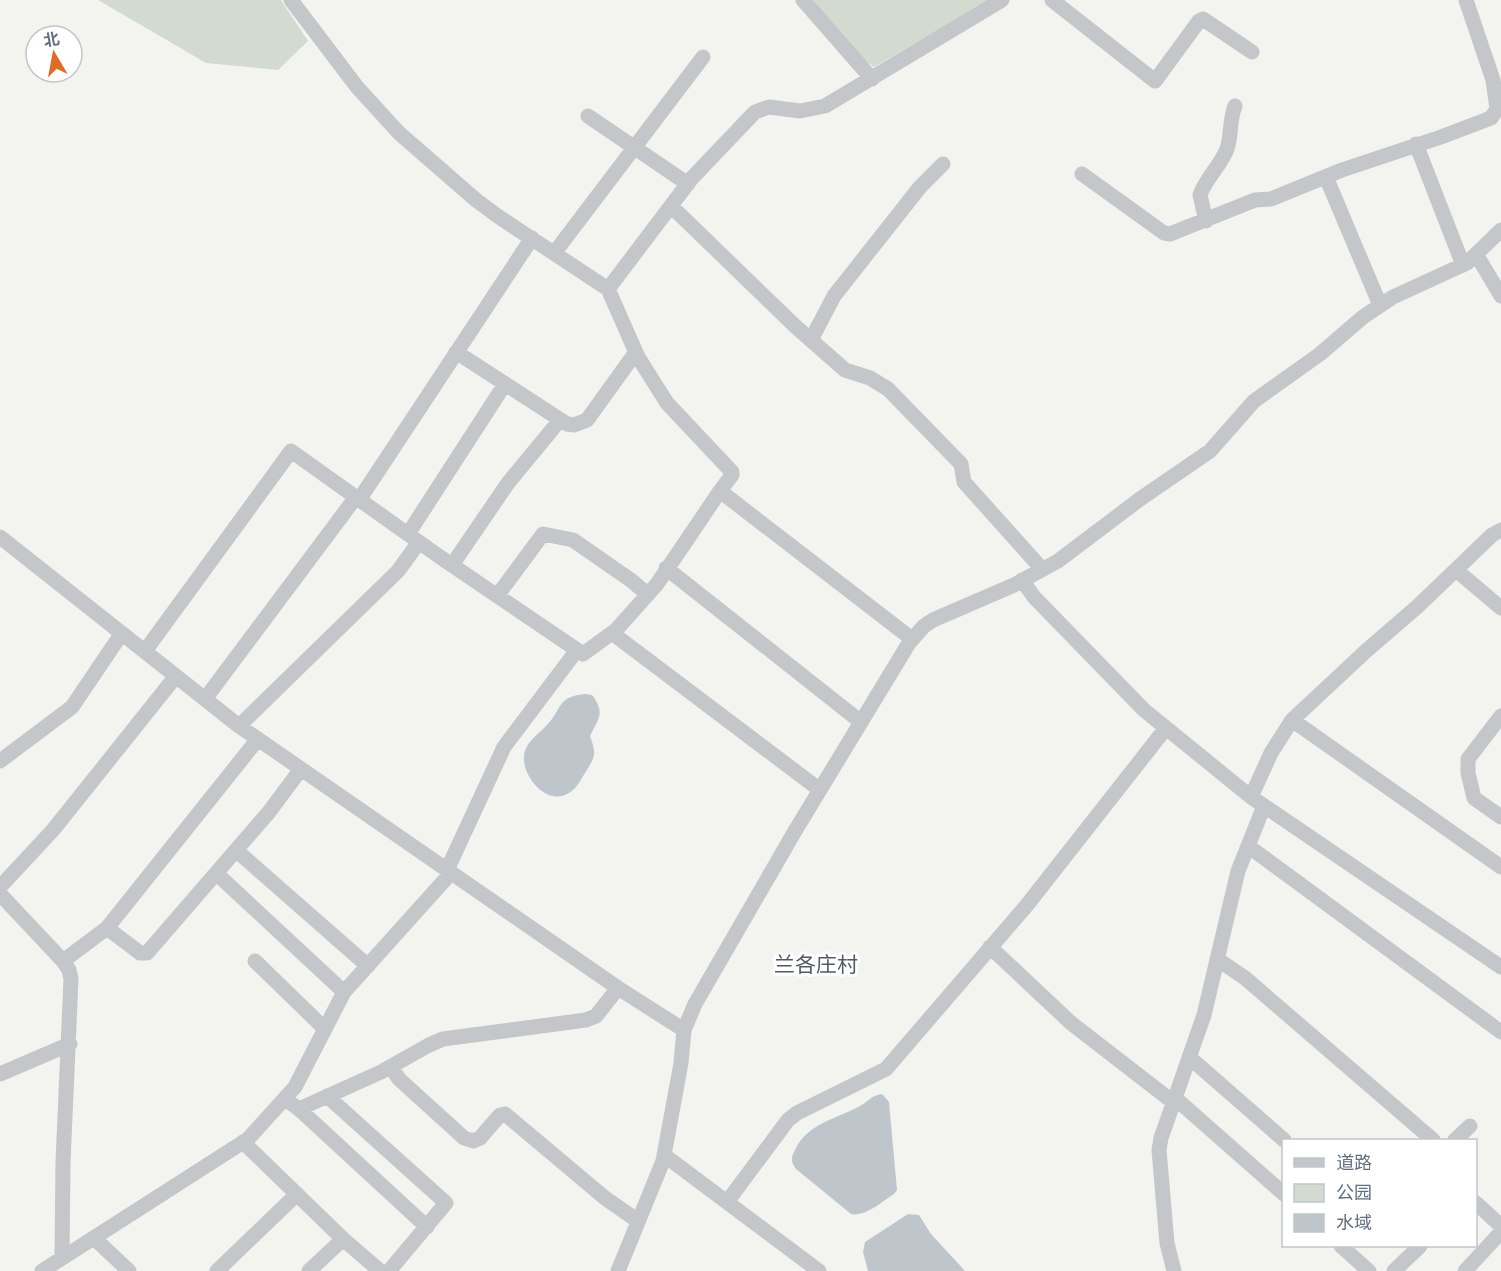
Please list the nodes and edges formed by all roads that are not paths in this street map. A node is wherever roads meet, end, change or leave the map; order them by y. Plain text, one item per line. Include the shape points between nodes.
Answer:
1 (291, 0) edge
2 (803, 0) edge
3 (1002, 0) edge
4 (1052, 0) edge
5 (1466, 0) edge
6 (1252, 52) dead end
7 (703, 57) dead end
8 (872, 79) junction
9 (1235, 106) dead end
10 (588, 116) dead end
11 (1416, 144) junction
12 (634, 147) junction
13 (943, 164) dead end
14 (1082, 174) dead end
15 (1326, 177) junction
16 (688, 184) junction
17 (672, 206) junction
18 (1206, 221) junction
19 (1501, 230) edge
20 (532, 238) junction
21 (555, 252) junction
22 (1476, 254) junction
23 (1463, 265) junction
24 (608, 289) junction
25 (1501, 296) edge
26 (1380, 305) junction
27 (811, 340) junction
28 (456, 352) junction
29 (636, 352) junction
30 (505, 384) junction
31 (560, 420) junction
32 (720, 491) junction
33 (358, 499) junction
34 (1501, 530) edge
35 (0, 537) edge
36 (413, 538) junction
37 (452, 565) junction
38 (666, 568) junction
39 (1042, 569) junction
40 (1456, 570) junction
41 (1022, 580) junction
42 (647, 594) junction
43 (497, 596) junction
44 (1501, 608) edge
45 (122, 633) junction
46 (612, 633) junction
47 (912, 639) junction
48 (577, 650) junction
49 (145, 651) junction
50 (176, 676) junction
51 (205, 699) junction
52 (1501, 716) edge
53 (1292, 720) junction
54 (861, 722) junction
55 (239, 726) junction
56 (1166, 729) junction
57 (258, 739) junction
58 (0, 761) edge
59 (301, 769) junction
60 (820, 790) junction
61 (1251, 797) junction
62 (1264, 806) junction
63 (1501, 817) edge
64 (1248, 846) junction
65 (237, 850) junction
66 (1501, 867) edge
67 (449, 872) junction
68 (217, 874) junction
69 (0, 887) edge
70 (0, 894) edge
71 (107, 928) junction
72 (990, 947) junction
73 (1217, 959) junction
74 (63, 961) junction
75 (255, 961) dead end
76 (368, 966) junction
77 (1501, 968) edge
78 (618, 988) junction
79 (344, 992) junction
80 (325, 1029) junction
81 (684, 1030) junction
82 (1501, 1032) edge
83 (70, 1044) junction
84 (1189, 1057) junction
85 (391, 1067) junction
86 (0, 1074) edge
87 (327, 1096) junction
88 (285, 1099) junction
89 (1174, 1100) junction
90 (299, 1108) junction
91 (1470, 1126) dead end
92 (1283, 1139) edge
93 (1432, 1139) edge
94 (1456, 1139) edge
95 (243, 1142) junction
96 (664, 1155) junction
97 (1282, 1192) edge
98 (297, 1194) junction
99 (727, 1202) junction
100 (1477, 1204) edge
101 (638, 1221) junction
102 (1501, 1226) edge
103 (427, 1227) junction
104 (1501, 1232) edge
105 (94, 1238) junction
106 (344, 1239) junction
107 (1345, 1247) edge
108 (1418, 1247) edge
109 (62, 1258) junction
110 (42, 1271) edge
111 (129, 1271) edge
112 (217, 1271) edge
113 (309, 1271) edge
114 (380, 1271) edge
115 (389, 1271) edge
116 (618, 1271) edge
117 (819, 1271) edge
118 (1174, 1271) edge
119 (1369, 1271) edge
120 (1394, 1271) edge
121 (1465, 1271) edge

1 - 20 street via 357,87 399,133 476,200
2 - 8 street
3 - 8 street
4 - 6 street via 1155,81 1203,19
5 - 11 street via 1493,80 1497,109 1491,118
7 - 12 street
8 - 16 street via 825,106 800,111 764,108 755,112
9 - 18 street via 1226,152 1200,195
10 - 12 street
11 - 15 street
11 - 23 street
12 - 16 street
12 - 21 street
13 - 27 street via 920,187 834,296
14 - 18 street via 1167,234
15 - 18 street
15 - 26 street
16 - 17 street
17 - 24 street
17 - 27 street
19 - 22 street
20 - 21 street
20 - 28 street
21 - 24 street
22 - 23 street
22 - 25 street
23 - 26 street
24 - 29 street
26 - 39 street via 1254,401 1210,451
27 - 39 street via 845,370 888,389 961,464 964,482
28 - 30 street
28 - 33 street
29 - 31 street via 587,420 574,425
29 - 32 street via 667,403 732,472
30 - 31 street
30 - 36 street
31 - 37 street via 508,483
32 - 38 street
32 - 47 street
33 - 36 street
33 - 49 street via 291,451
33 - 51 street
34 - 40 street
35 - 45 street
36 - 37 street
36 - 55 street via 398,571
37 - 43 street
38 - 42 street
38 - 54 street
39 - 41 street
40 - 44 street
40 - 53 street
41 - 47 street via 933,620
41 - 56 street via 1120,686
42 - 43 street via 573,540 543,534
42 - 46 street
43 - 48 street
45 - 49 street
45 - 58 street via 72,707
46 - 48 street via 583,654
46 - 60 street
47 - 54 street
48 - 67 street via 504,747
49 - 50 street
50 - 51 street
50 - 69 street via 53,830
51 - 55 street
52 - 63 street via 1468,759 1474,798
53 - 61 street via 1271,753
53 - 66 street
54 - 60 street
55 - 57 street
56 - 61 street
56 - 72 street
57 - 59 street
57 - 71 street
59 - 65 street
59 - 67 street
60 - 81 street
61 - 62 street
62 - 64 street
62 - 77 street
64 - 73 street via 1238,871
64 - 82 street
65 - 68 street
65 - 76 street
67 - 76 street
67 - 78 street
68 - 71 street via 147,953 140,953
68 - 79 street
70 - 74 street
71 - 74 street
72 - 89 street via 1071,1023
72 - 99 street via 886,1069 788,1120
73 - 84 street
73 - 93 street via 1245,978
74 - 83 street via 71,979
75 - 80 street
76 - 79 street
78 - 81 street
78 - 85 street via 596,1016 586,1020 454,1037 429,1045
79 - 80 street
80 - 88 street via 296,1087
81 - 96 street
83 - 86 street
83 - 109 street
84 - 89 street
84 - 92 street
85 - 87 street
85 - 101 street via 464,1138 480,1138 505,1114
87 - 90 street
87 - 103 street via 446,1203
88 - 90 street
88 - 95 street
89 - 97 street
89 - 118 street via 1159,1150 1167,1243
90 - 103 street
91 - 94 street
95 - 98 street
95 - 105 street
96 - 99 street
96 - 101 street
98 - 106 street
98 - 112 street
99 - 117 street
100 - 102 street
101 - 116 street
103 - 115 street
104 - 121 street
105 - 109 street
105 - 111 street
106 - 113 street
106 - 114 street
107 - 119 street
108 - 120 street
109 - 110 street

